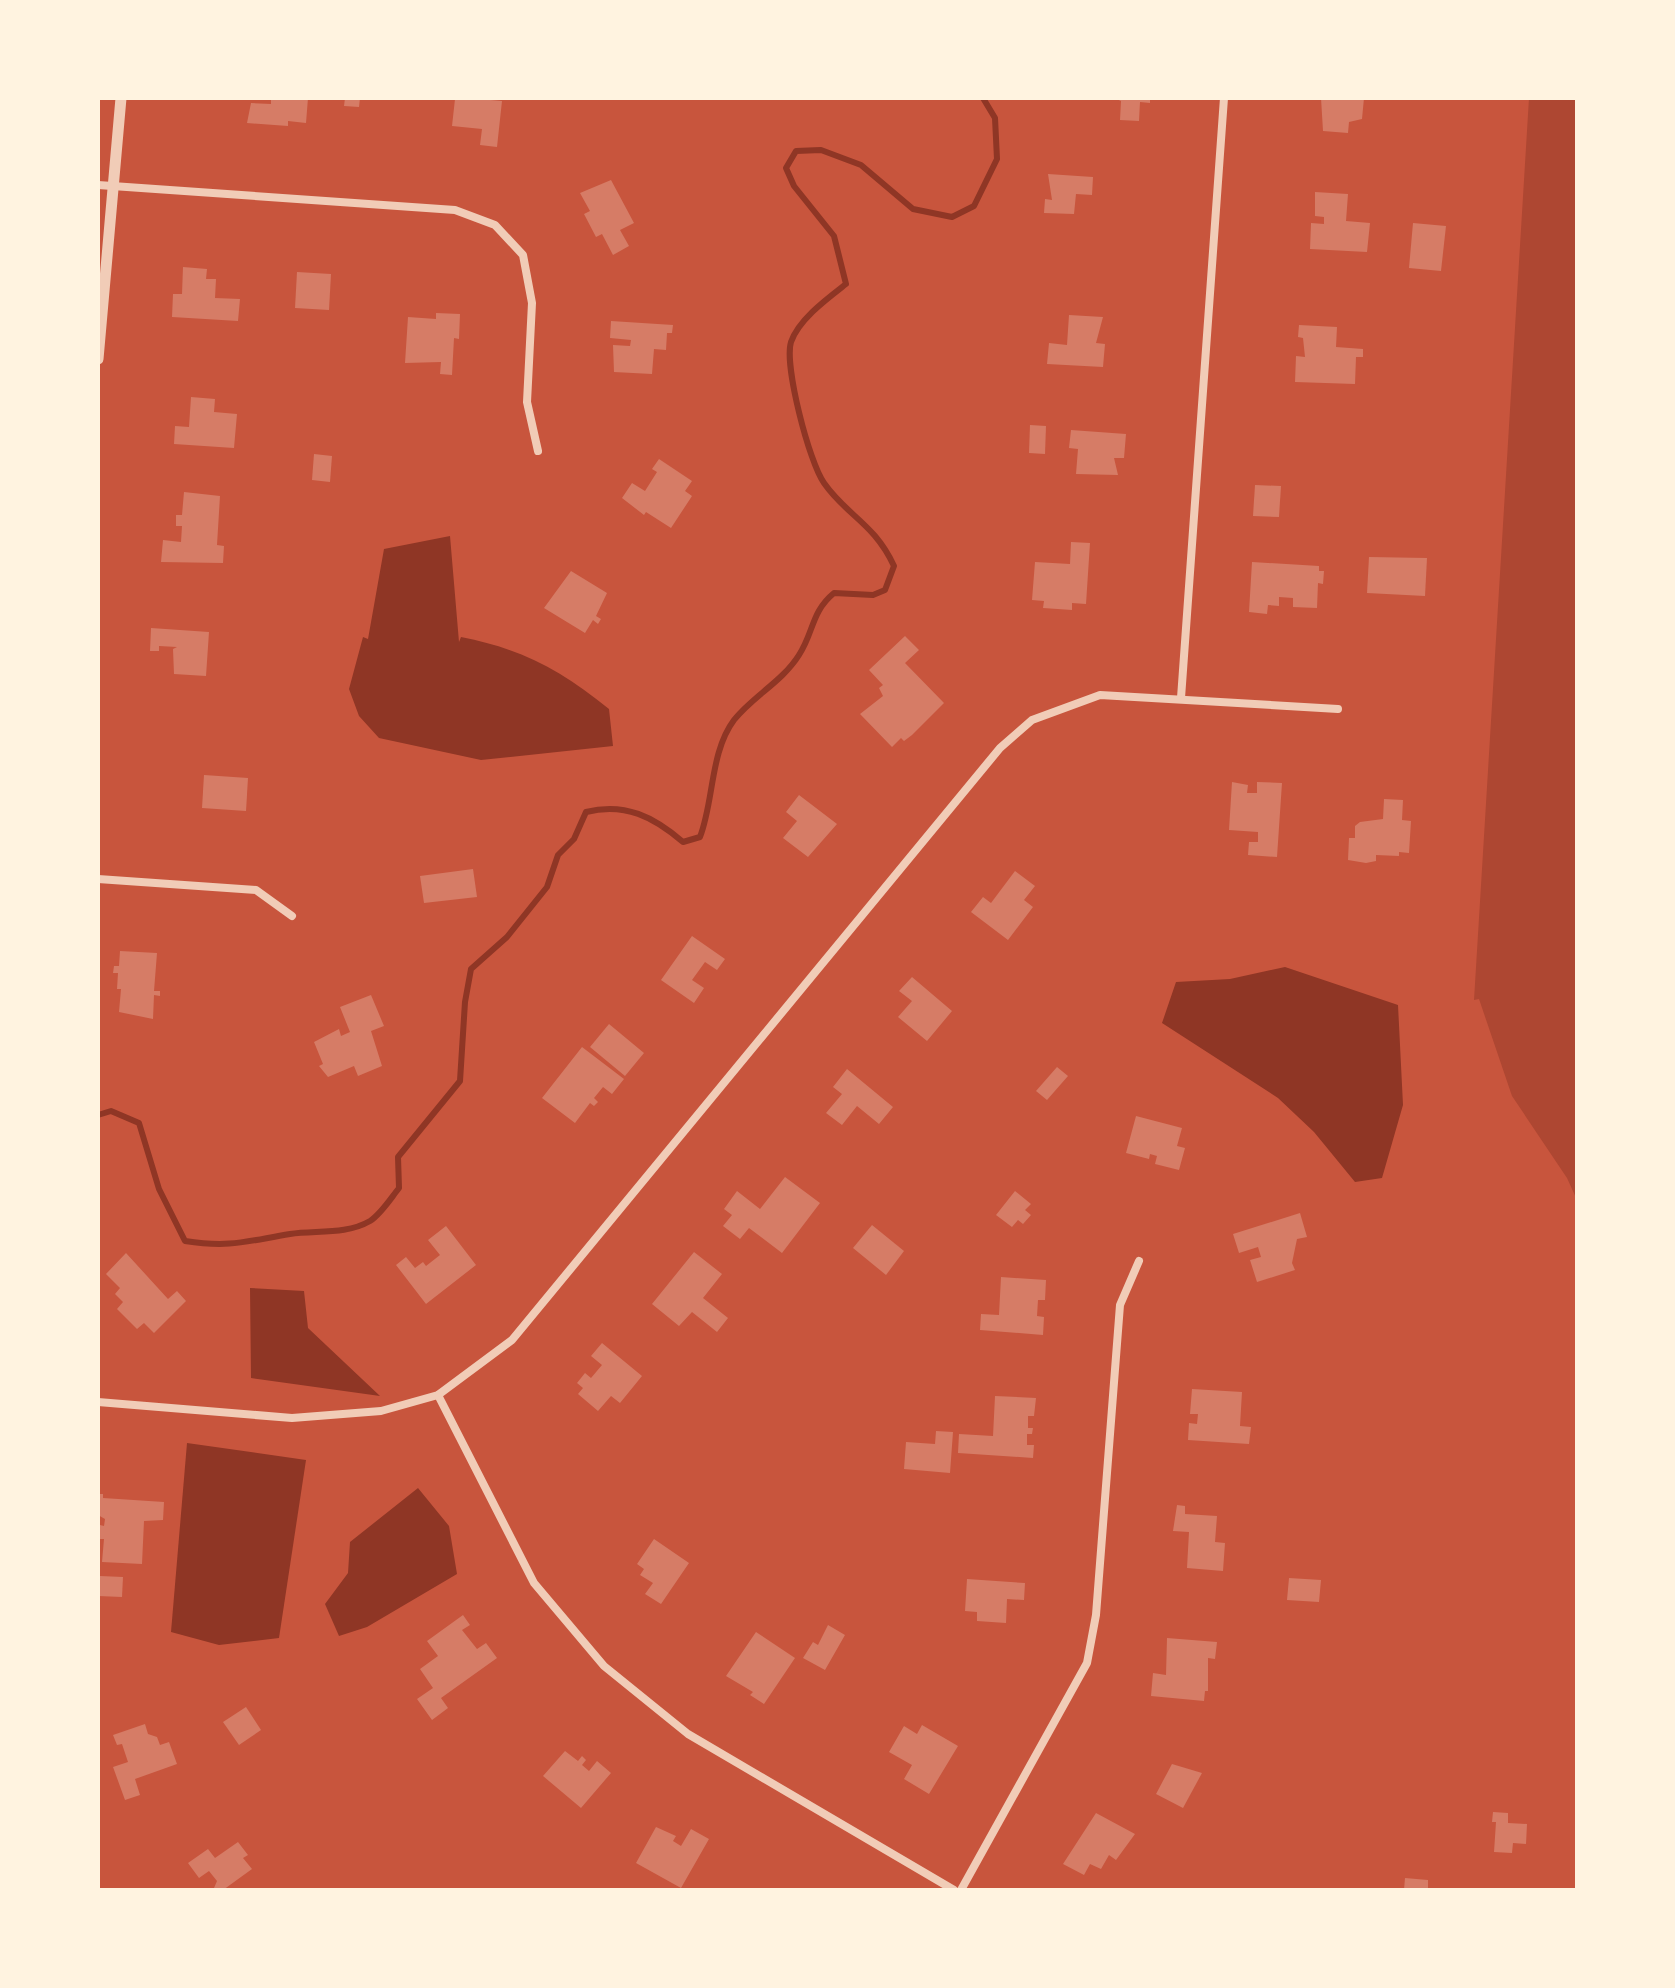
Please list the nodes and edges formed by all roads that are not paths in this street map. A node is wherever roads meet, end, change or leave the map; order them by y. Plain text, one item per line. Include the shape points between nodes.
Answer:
1 (121, 98) edge
2 (1224, 98) edge
3 (98, 185) edge
4 (111, 187) junction
5 (98, 359) edge
6 (538, 451) dead end
7 (1181, 698) junction
8 (1338, 709) dead end
9 (98, 879) edge
10 (292, 916) dead end
11 (1139, 1261) dead end
12 (438, 1395) junction
13 (98, 1402) edge
14 (954, 1890) edge
15 (961, 1890) edge

1 - 4 street
2 - 7 street
3 - 4 street
4 - 5 street
4 - 6 street via 455,210 495,225 523,255 526,267 532,303 527,402
7 - 8 street
7 - 12 street via 1100,695 1032,720 1000,748 512,1340
9 - 10 street via 256,890
11 - 15 street via 1120,1305 1096,1615 1087,1663
12 - 13 street via 381,1411 292,1418
12 - 14 street via 534,1583 604,1666 688,1734

